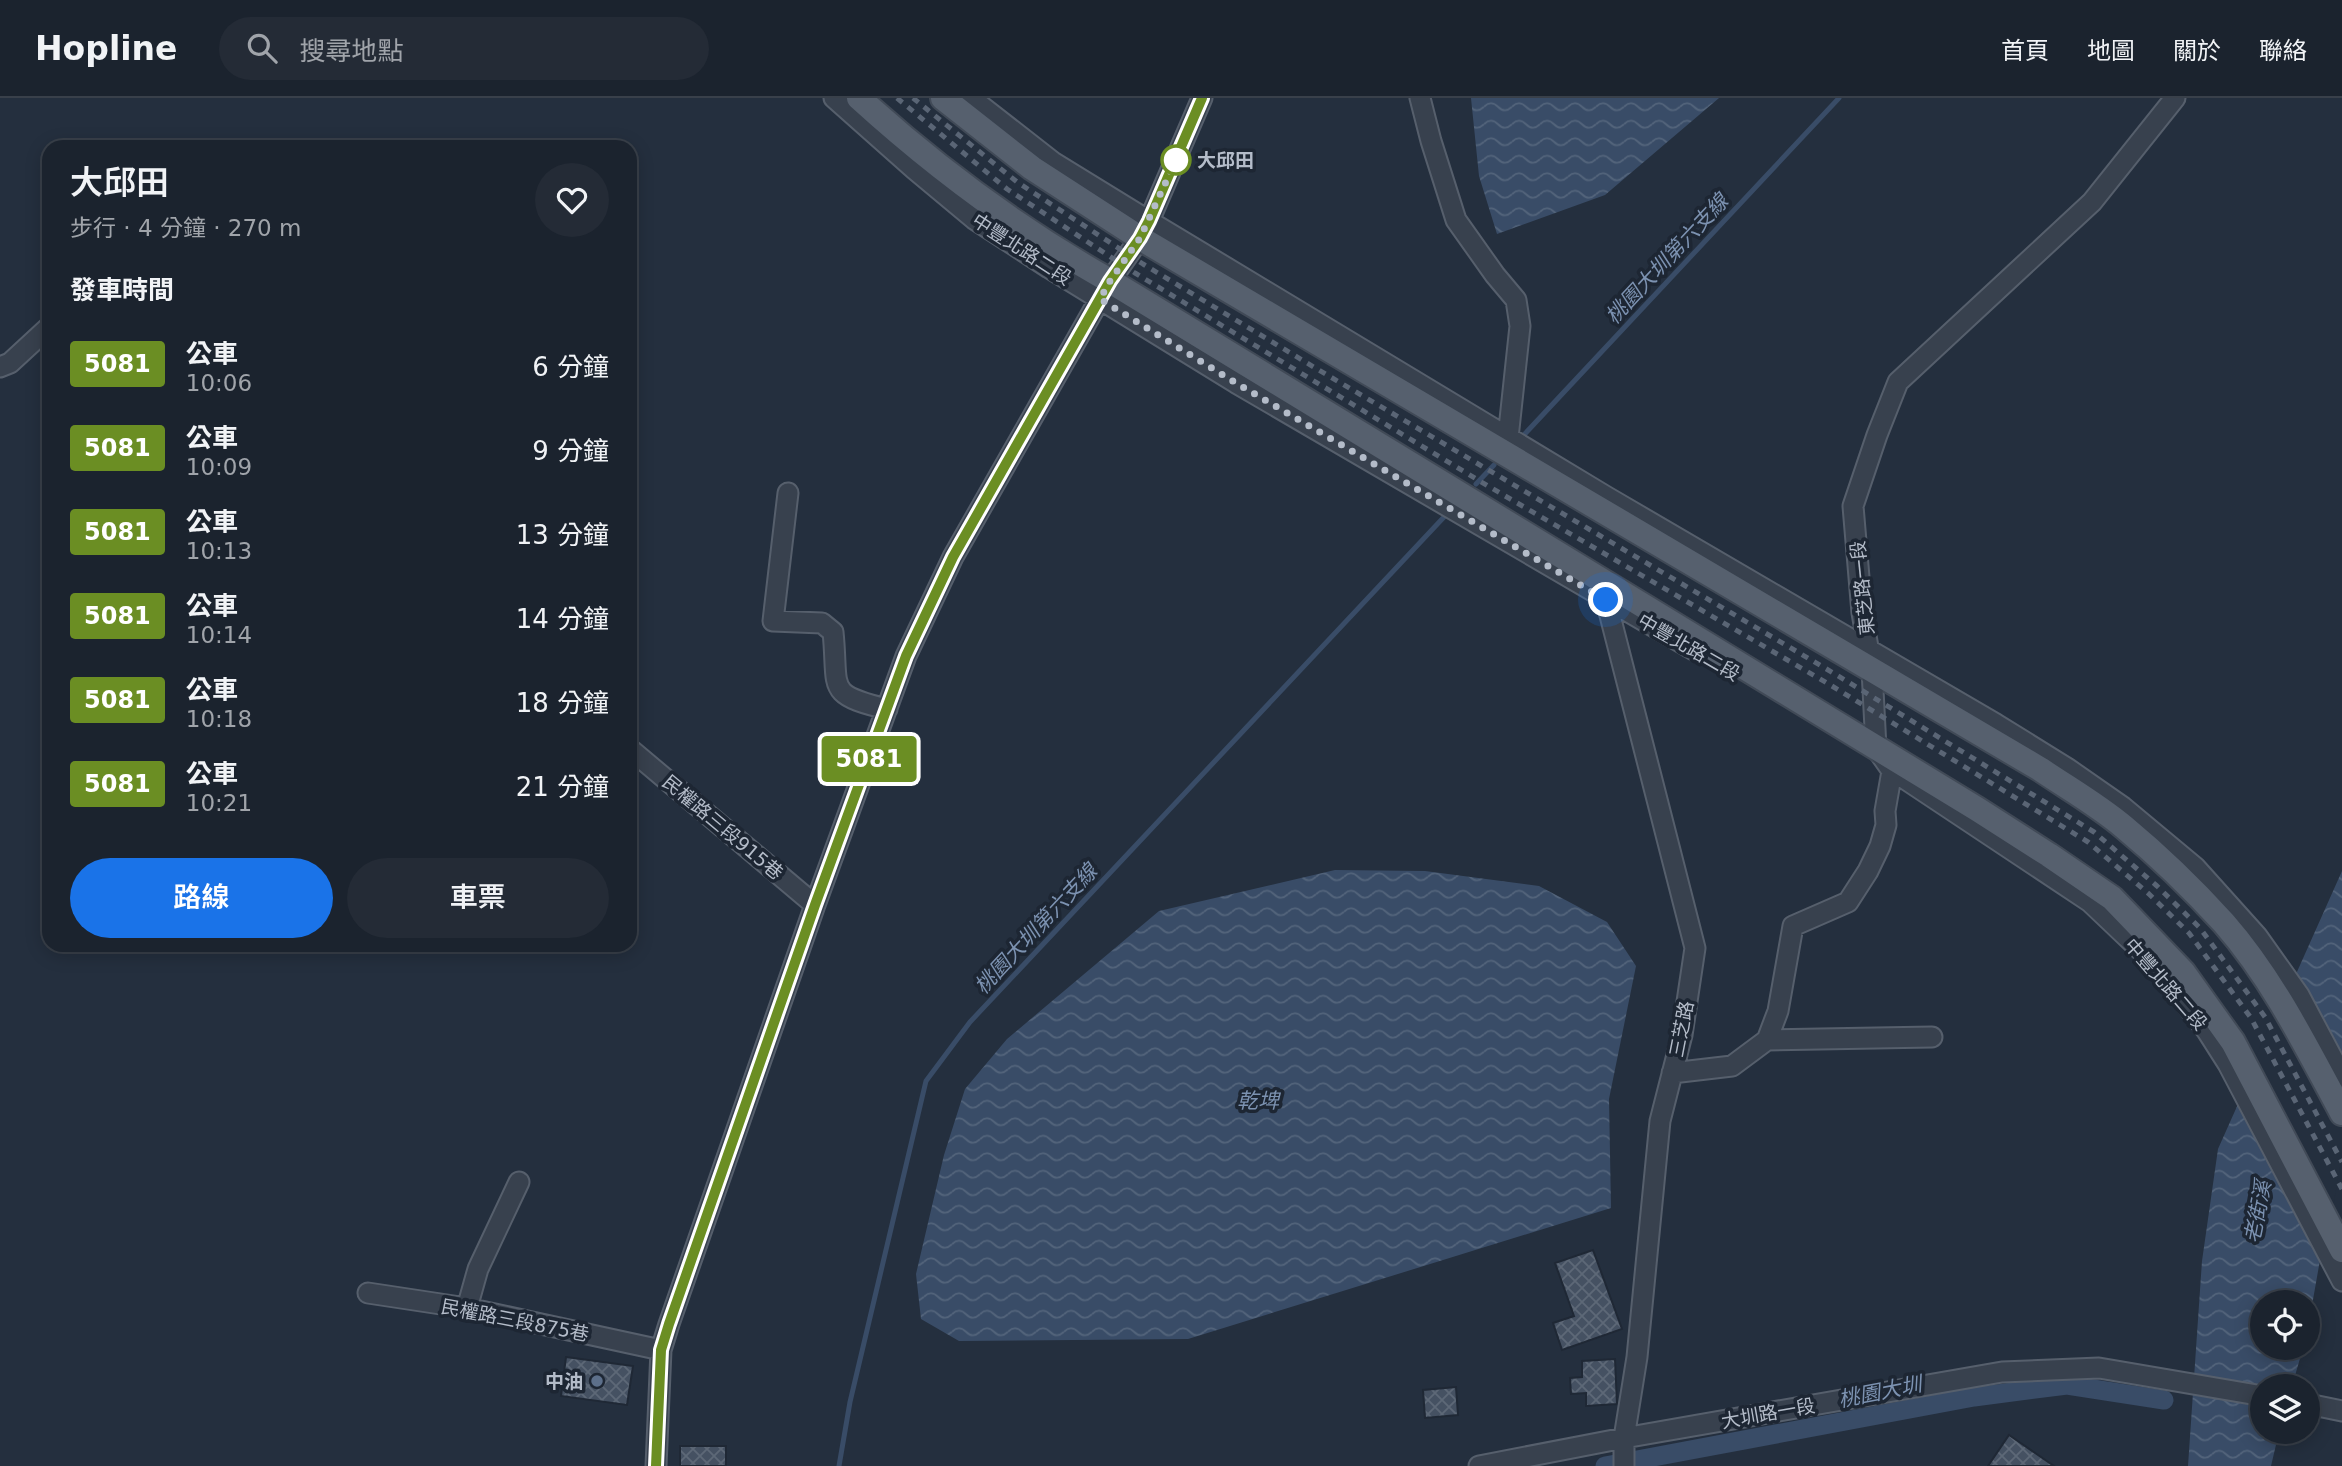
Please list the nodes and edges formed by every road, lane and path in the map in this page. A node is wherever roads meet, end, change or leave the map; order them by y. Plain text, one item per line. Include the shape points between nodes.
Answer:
1 (834, 98) edge
2 (859, 98) edge
3 (943, 98) edge
4 (971, 98) edge
5 (1202, 98) edge
6 (1420, 98) edge
7 (2175, 98) edge
8 (1145, 230) junction
9 (1105, 290) junction
10 (42, 333) edge
11 (0, 367) edge
12 (1508, 438) junction
13 (788, 493) dead end
14 (1606, 600) junction
15 (1870, 659) junction
16 (887, 709) junction
17 (1876, 748) junction
18 (637, 755) edge
19 (1892, 771) junction
20 (815, 905) junction
21 (2254, 948) junction
22 (1932, 1037) dead end
23 (1768, 1040) junction
24 (2230, 1053) junction
25 (1672, 1073) junction
26 (2342, 1076) edge
27 (2342, 1113) edge
28 (519, 1182) dead end
29 (2342, 1250) edge
30 (2342, 1281) edge
31 (368, 1293) dead end
32 (467, 1308) junction
33 (661, 1350) junction
34 (2250, 1394) edge
35 (2320, 1406) edge
36 (2340, 1410) edge
37 (1624, 1451) edge
38 (656, 1466) edge
39 (1479, 1466) edge

1 - 9 street, 中豐北路二段 via 974,219
2 - 9 main road, 中豐北路二段 via 969,191 1058,251
3 - 8 main road via 1032,168
4 - 8 street
5 - 8 street
6 - 12 street via 1456,220 1516,300 1520,326
7 - 15 street, 東芝路一段 via 2092,202 1898,382 1853,506
8 - 9 street
8 - 12 street
8 - 15 main road
9 - 14 street, 中豐北路二段 via 1236,383
9 - 16 street via 953,557 906,656
9 - 17 main road, 中豐北路二段
10 - 11 street
12 - 15 street
13 - 16 street via 773,621 822,623 833,632 836,684 843,694
14 - 19 street, 中豐北路二段 via 1826,726
14 - 25 street, 三芝路 via 1695,948
15 - 17 street, 東芝路一段
15 - 21 main road via 2122,825
16 - 20 street
17 - 19 street
17 - 24 main road, 中豐北路二段 via 2112,898 2183,972
18 - 20 street, 民權路三段915巷
19 - 23 street via 1886,825 1868,871 1848,902 1793,926 1778,1011
19 - 24 street, 中豐北路二段 via 2090,902 2151,960
20 - 33 street
21 - 26 street via 2299,995
21 - 27 main road
22 - 23 street
23 - 25 street via 1732,1066
24 - 29 main road, 中豐北路二段
24 - 30 street, 中豐北路二段
25 - 37 street, 三芝路 via 1660,1121
28 - 32 street via 478,1269
31 - 32 street, 民權路三段875巷
32 - 33 street, 民權路三段875巷
33 - 38 street
34 - 37 street, 大圳路一段 via 2099,1368 2002,1372
35 - 36 street
37 - 39 street, 大圳路一段

